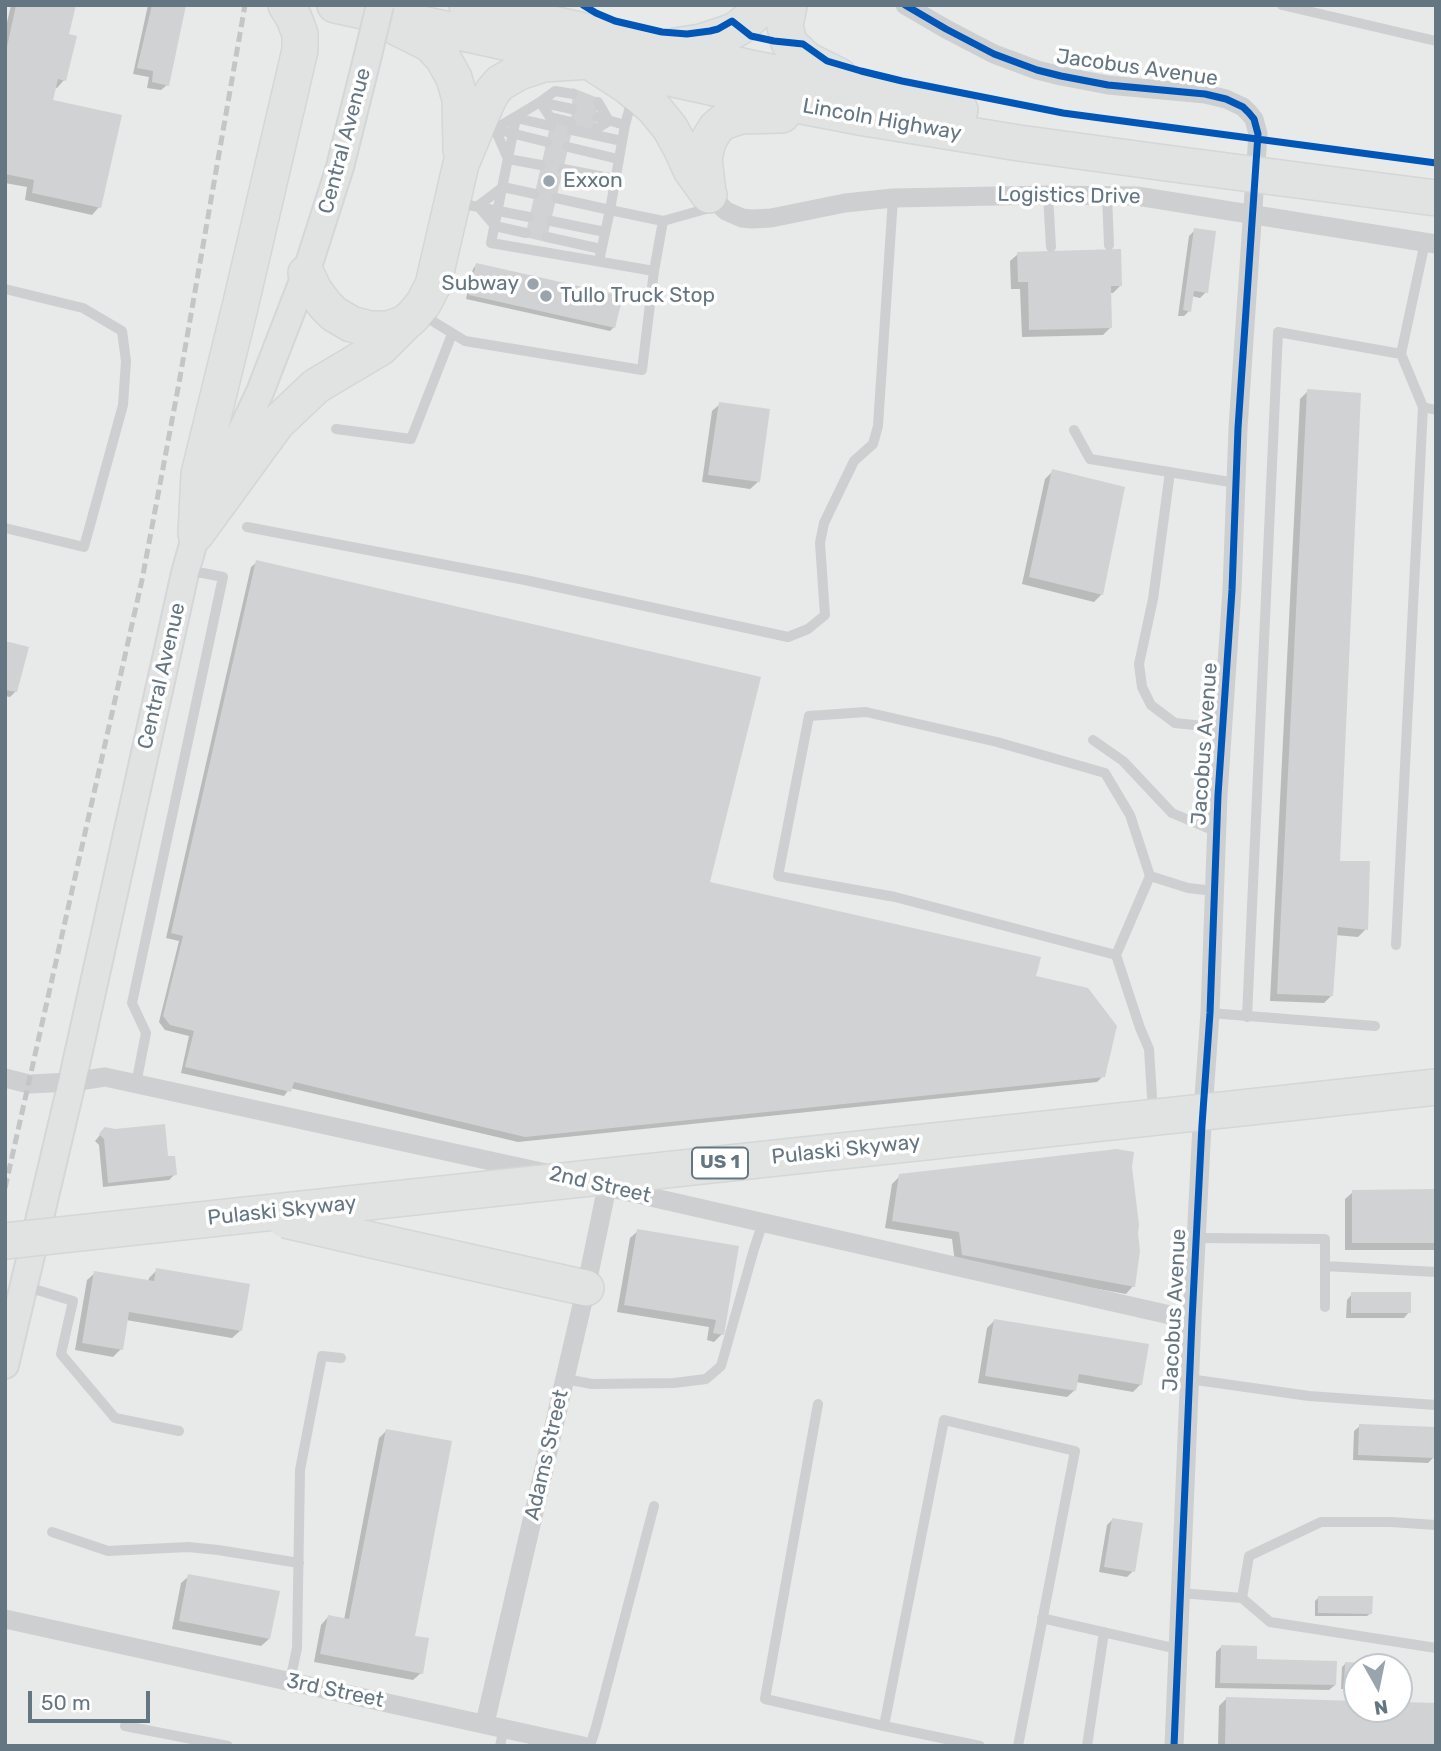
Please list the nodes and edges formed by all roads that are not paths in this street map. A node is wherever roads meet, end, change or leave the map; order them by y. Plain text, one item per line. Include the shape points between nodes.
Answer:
1 (286, 5) edge
2 (467, 5) edge
3 (566, 5) edge
4 (765, 5) edge
5 (789, 5) edge
6 (905, 5) edge
7 (1282, 5) edge
8 (356, 6) edge
9 (1436, 41) edge
10 (596, 49) junction
11 (661, 49) junction
12 (552, 77) junction
13 (634, 92) junction
14 (573, 94) dead end
15 (540, 102) junction
16 (598, 102) dead end
17 (871, 106) junction
18 (572, 109) dead end
19 (597, 117) dead end
20 (516, 118) junction
21 (610, 121) junction
22 (488, 123) junction
23 (625, 125) junction
24 (551, 126) dead end
25 (596, 129) dead end
26 (513, 134) junction
27 (622, 141) junction
28 (547, 142) dead end
29 (568, 147) dead end
30 (1181, 154) junction
31 (508, 159) junction
32 (618, 159) junction
33 (461, 164) junction
34 (541, 165) dead end
35 (563, 169) dead end
36 (1436, 177) edge
37 (615, 179) junction
38 (503, 187) junction
39 (535, 194) dead end
40 (1107, 194) junction
41 (1048, 195) junction
42 (556, 198) dead end
43 (893, 198) junction
44 (1436, 198) edge
45 (714, 201) junction
46 (465, 204) junction
47 (498, 210) junction
48 (610, 210) junction
49 (1253, 214) junction
50 (529, 217) dead end
51 (551, 221) dead end
52 (663, 221) junction
53 (495, 226) junction
54 (605, 232) junction
55 (526, 233) dead end
56 (547, 237) dead end
57 (491, 243) junction
58 (1430, 243) edge
59 (1109, 245) dead end
60 (1051, 247) dead end
61 (601, 249) junction
62 (599, 261) junction
63 (654, 271) junction
64 (306, 272) junction
65 (5, 289) edge
66 (411, 317) junction
67 (452, 334) junction
68 (1401, 354) junction
69 (1423, 407) junction
70 (1436, 410) edge
71 (336, 429) dead end
72 (1074, 430) dead end
73 (1170, 472) junction
74 (1236, 483) junction
75 (5, 527) edge
76 (247, 527) dead end
77 (196, 534) junction
78 (185, 573) junction
79 (1223, 728) junction
80 (1093, 740) dead end
81 (1216, 832) junction
82 (1150, 876) junction
83 (1213, 891) junction
84 (1396, 945) dead end
85 (1116, 955) junction
86 (1210, 1013) junction
87 (1247, 1017) junction
88 (1375, 1026) dead end
89 (1436, 1069) edge
90 (5, 1078) edge
91 (72, 1082) junction
92 (136, 1084) junction
93 (1436, 1087) edge
94 (1154, 1120) dead end
95 (607, 1187) junction
96 (5, 1222) edge
97 (763, 1222) junction
98 (5, 1231) edge
99 (1196, 1238) junction
100 (5, 1241) edge
101 (1325, 1266) junction
102 (1436, 1272) edge
103 (23, 1286) junction
104 (586, 1288) junction
105 (1325, 1307) dead end
106 (1192, 1320) junction
107 (341, 1358) dead end
108 (5, 1365) edge
109 (565, 1379) junction
110 (1189, 1379) junction
111 (818, 1404) dead end
112 (1436, 1405) edge
113 (179, 1431) dead end
114 (654, 1506) dead end
115 (1436, 1525) edge
116 (52, 1532) dead end
117 (299, 1563) junction
118 (1180, 1593) junction
119 (1242, 1598) junction
120 (1042, 1618) junction
121 (5, 1619) edge
122 (1104, 1632) junction
123 (1436, 1648) edge
124 (1178, 1649) junction
125 (290, 1681) junction
126 (125, 1726) dead end
127 (884, 1726) junction
128 (496, 1732) edge
129 (229, 1746) edge
130 (583, 1746) edge
131 (590, 1746) edge
132 (980, 1746) edge
133 (1018, 1746) edge
134 (1087, 1746) edge
135 (1174, 1746) edge

1 - 77 highway via 300,34 300,50 199,474
2 - 10 highway, Lincoln Highway
3 - 10 highway
4 - 11 highway via 731,32
5 - 17 highway via 785,20 789,43
6 - 49 street, Jacobus Avenue via 982,48 1037,70 1108,85 1216,96 1243,107 1254,119 1258,134
7 - 9 lane
8 - 10 highway, Lincoln Highway
8 - 33 highway via 430,44 443,58 460,99
8 - 64 main road, Central Avenue, bridge via 367,60 340,167
10 - 11 highway, Lincoln Highway
10 - 12 highway
10 - 13 highway
10 - 17 highway, Lincoln Highway via 760,98
11 - 17 highway, Lincoln Highway
12 - 14 lane
12 - 15 lane
12 - 22 highway via 519,72 500,83 493,91
13 - 23 lane
13 - 45 highway via 670,128 691,170
15 - 18 lane
15 - 20 lane
15 - 27 lane via 550,117
16 - 21 lane
17 - 30 highway, Lincoln Highway via 1019,143
17 - 45 highway via 741,116 723,122 705,149 704,168
19 - 21 lane
20 - 22 lane
20 - 24 lane
20 - 26 lane
21 - 23 lane
21 - 25 lane
22 - 26 lane
22 - 31 lane
22 - 33 highway
23 - 27 lane
26 - 28 lane
26 - 31 lane
27 - 32 lane
29 - 32 lane
30 - 36 highway, Lincoln Highway
30 - 44 highway, Lincoln Highway, bridge
31 - 34 lane
31 - 38 lane
32 - 37 lane
33 - 46 highway
35 - 37 lane
37 - 48 lane
38 - 39 lane
38 - 46 lane
38 - 47 lane
40 - 41 street, Logistics Drive
40 - 49 street, Logistics Drive
40 - 59 lane
41 - 43 street, Logistics Drive
41 - 60 lane
42 - 48 lane
43 - 45 street, Logistics Drive via 761,219 742,218
43 - 76 lane via 878,426 873,444 854,461 824,523 820,543 825,615 808,629 788,637
45 - 52 lane
46 - 47 lane
46 - 53 lane
46 - 57 lane
46 - 66 highway via 433,285
47 - 50 lane
47 - 53 lane
48 - 52 lane
48 - 54 lane
49 - 58 street, Logistics Drive
49 - 74 street, Jacobus Avenue
51 - 54 lane
52 - 63 lane
53 - 55 lane
53 - 57 lane
54 - 61 lane
56 - 61 lane
57 - 62 lane
58 - 68 lane
61 - 62 lane
62 - 63 lane
63 - 67 lane via 642,370 465,341
64 - 66 highway via 320,298 342,320 379,330
64 - 77 main road, Central Avenue via 260,392
65 - 75 lane via 93,313 122,331 126,361 123,405 84,547
66 - 67 lane
66 - 77 highway via 380,348 316,386 277,423
67 - 71 lane via 411,439
68 - 69 lane
68 - 87 lane via 1278,332
69 - 70 lane
69 - 84 lane
72 - 73 lane via 1090,459
73 - 74 lane
73 - 79 lane via 1139,664 1142,687 1151,705 1175,723
74 - 79 street, Jacobus Avenue
77 - 78 main road, Central Avenue
78 - 91 main road, Central Avenue
78 - 92 lane via 223,577 132,1003 146,1033
79 - 81 street, Jacobus Avenue
80 - 81 lane via 1123,761 1172,813
81 - 83 street, Jacobus Avenue
82 - 83 lane
82 - 85 lane
82 - 85 lane via 1130,815 1105,773 866,712 809,716 778,876 895,897
83 - 86 street, Jacobus Avenue
85 - 94 lane via 1149,1049
86 - 87 lane
86 - 99 street, Jacobus Avenue
87 - 88 lane
89 - 96 highway, Pulaski Skyway / US 1
90 - 91 street, 2nd Street via 29,1084
91 - 92 street, 2nd Street via 105,1077
91 - 103 main road, Central Avenue
92 - 95 street, 2nd Street
93 - 100 highway, Pulaski Skyway / US 1, bridge
95 - 97 street, 2nd Street
95 - 104 street, Adams Street
97 - 106 street, 2nd Street
97 - 109 lane via 721,1366 706,1379 592,1384
98 - 104 highway, bridge via 167,1214 245,1214
99 - 101 lane via 1325,1239
99 - 106 street, Jacobus Avenue
101 - 102 lane
101 - 105 lane
103 - 108 main road, Central Avenue
103 - 113 lane via 73,1301 61,1354 115,1418
104 - 109 street, Adams Street
106 - 110 street, Jacobus Avenue
107 - 117 lane via 322,1356 300,1470
109 - 128 street, Adams Street
110 - 112 lane via 1310,1396
110 - 118 street, Jacobus Avenue
111 - 127 lane via 765,1699
114 - 131 lane
115 - 119 lane via 1321,1522 1249,1556
116 - 117 lane via 108,1551 188,1547
117 - 125 lane via 297,1648
118 - 119 lane
118 - 124 street, Jacobus Avenue
119 - 123 lane via 1270,1622
120 - 122 lane
120 - 127 lane via 1075,1451 944,1420
120 - 133 lane
121 - 125 street, 3rd Street
122 - 124 lane
122 - 134 lane
124 - 135 street, Jacobus Avenue
125 - 128 street, 3rd Street
126 - 129 lane
127 - 132 lane
128 - 130 street, 3rd Street

